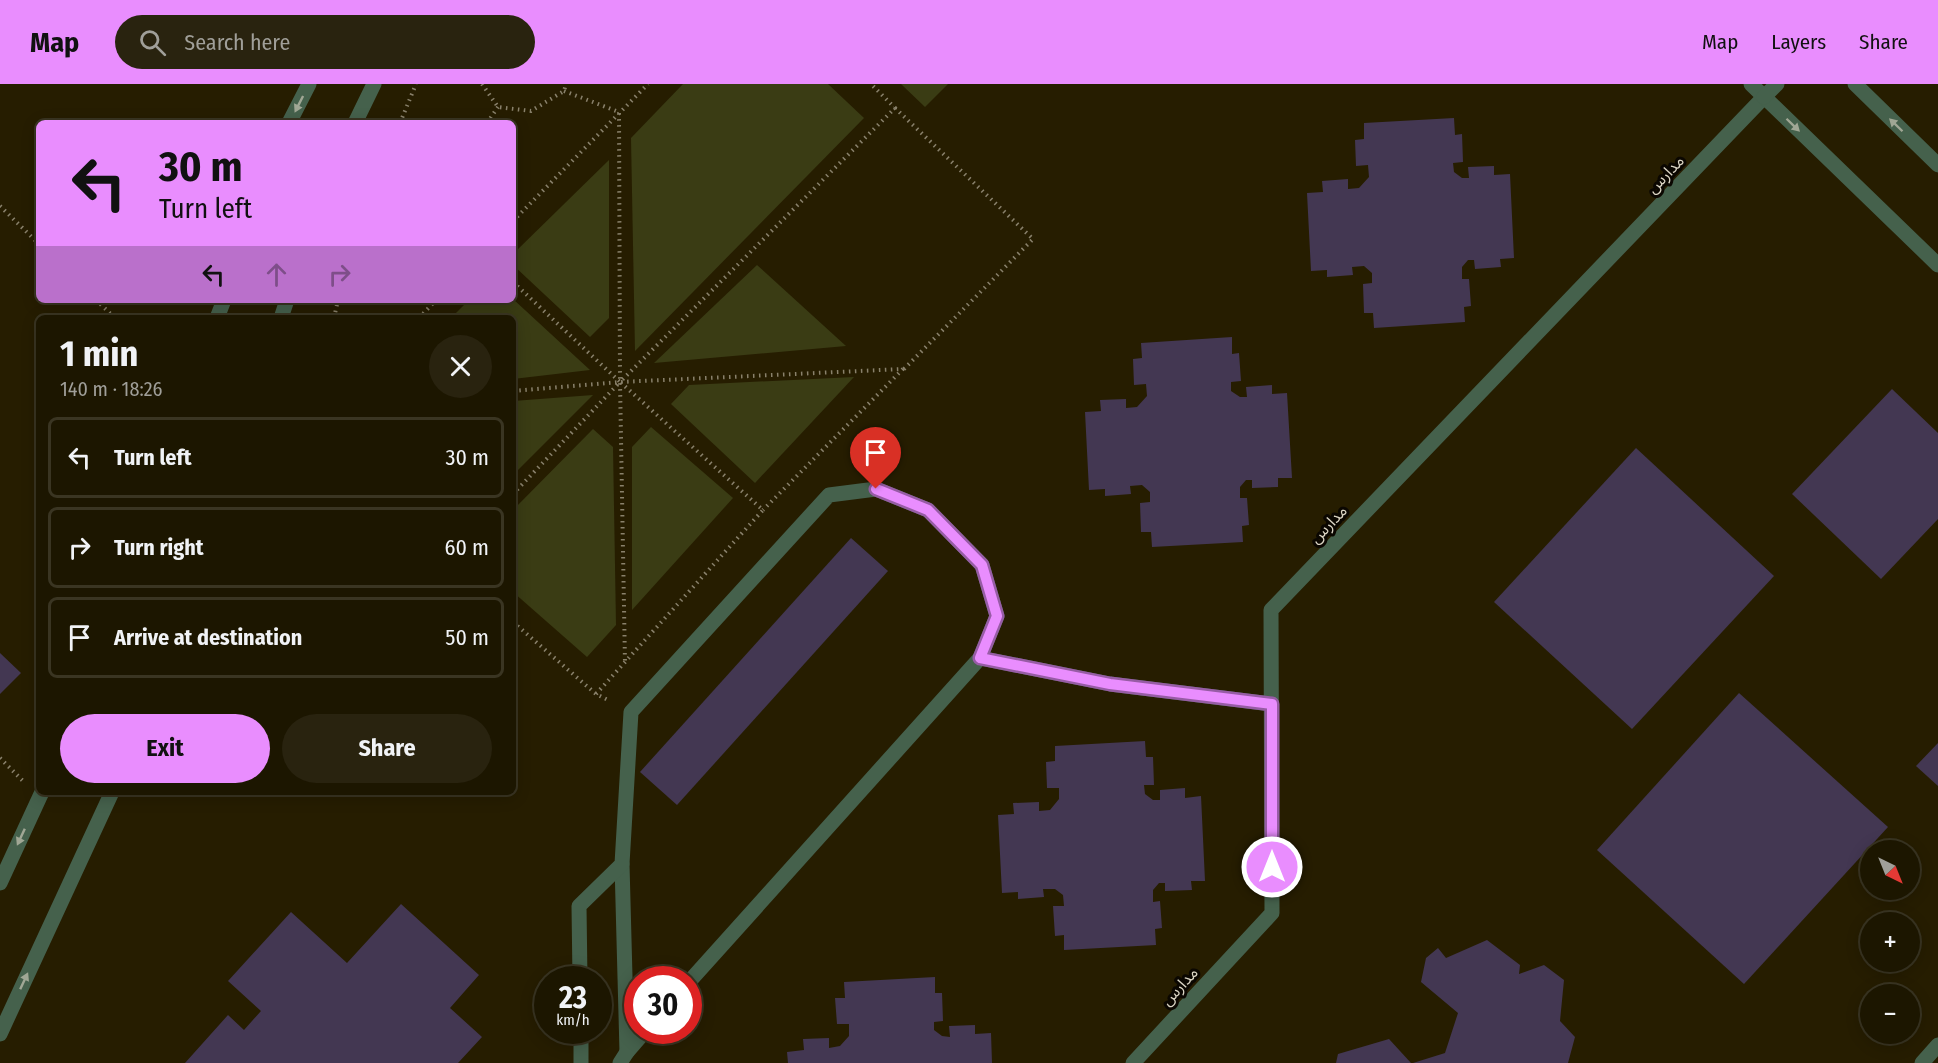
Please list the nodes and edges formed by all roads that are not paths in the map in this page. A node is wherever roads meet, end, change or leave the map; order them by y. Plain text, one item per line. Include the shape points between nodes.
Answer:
1 (309, 84) edge
2 (374, 84) edge
3 (1751, 84) edge
4 (1777, 84) edge
5 (1854, 84) edge
6 (1764, 97) junction
7 (291, 120) edge
8 (356, 120) edge
9 (1938, 165) edge
10 (1938, 265) edge
11 (980, 658) junction
12 (1272, 704) junction
13 (41, 795) edge
14 (111, 795) edge
15 (622, 864) junction
16 (0, 883) edge
17 (580, 966) edge
18 (702, 967) edge
19 (0, 1034) edge
20 (581, 1044) edge
21 (634, 1044) edge
22 (1938, 1045) edge
23 (623, 1058) edge
24 (581, 1063) edge
25 (1132, 1063) edge
26 (1922, 1063) edge

1 -> 7 street
2 - 8 street
3 - 6 street
4 - 6 street, مدارس
9 -> 5 street
6 -> 10 street
6 - 12 street, مدارس via 1271,610
11 - 12 street via 1110,684
11 - 15 street via 997,616 982,565 928,510 876,489 829,495 631,712
11 - 18 street
12 - 25 street, مدارس via 1272,913
13 -> 16 street
19 -> 14 street
15 - 17 street via 579,906
15 - 23 street
20 - 24 street
21 - 23 street
22 - 26 street

